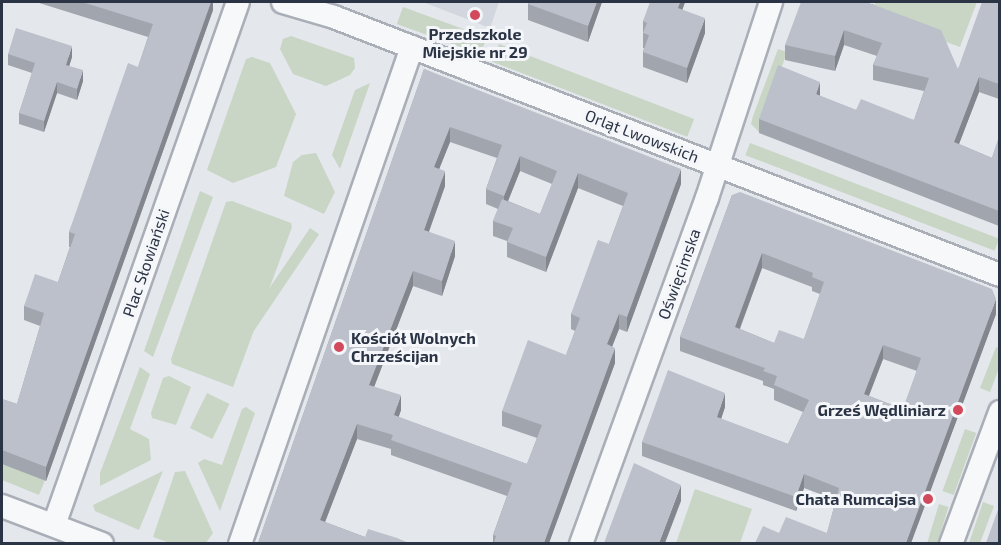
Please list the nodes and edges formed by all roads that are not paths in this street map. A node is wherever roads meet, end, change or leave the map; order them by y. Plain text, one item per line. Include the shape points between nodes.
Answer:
1 (238, 2) edge
2 (283, 2) edge
3 (771, 2) edge
4 (337, 9) edge
5 (412, 47) junction
6 (716, 165) junction
7 (999, 275) edge
8 (999, 412) edge
9 (2, 506) edge
10 (54, 525) junction
11 (102, 543) edge
12 (240, 543) edge
13 (581, 543) edge
14 (951, 543) edge

1 - 10 street, Plac Słowiański
2 - 4 street, Orląt Lwowskich
3 - 6 street, Oświęcimska
4 - 5 street, Orląt Lwowskich
5 - 6 street, Orląt Lwowskich
5 - 12 street
6 - 7 street, Orląt Lwowskich
6 - 13 street, Oświęcimska
8 - 14 street
9 - 10 street
10 - 11 street

